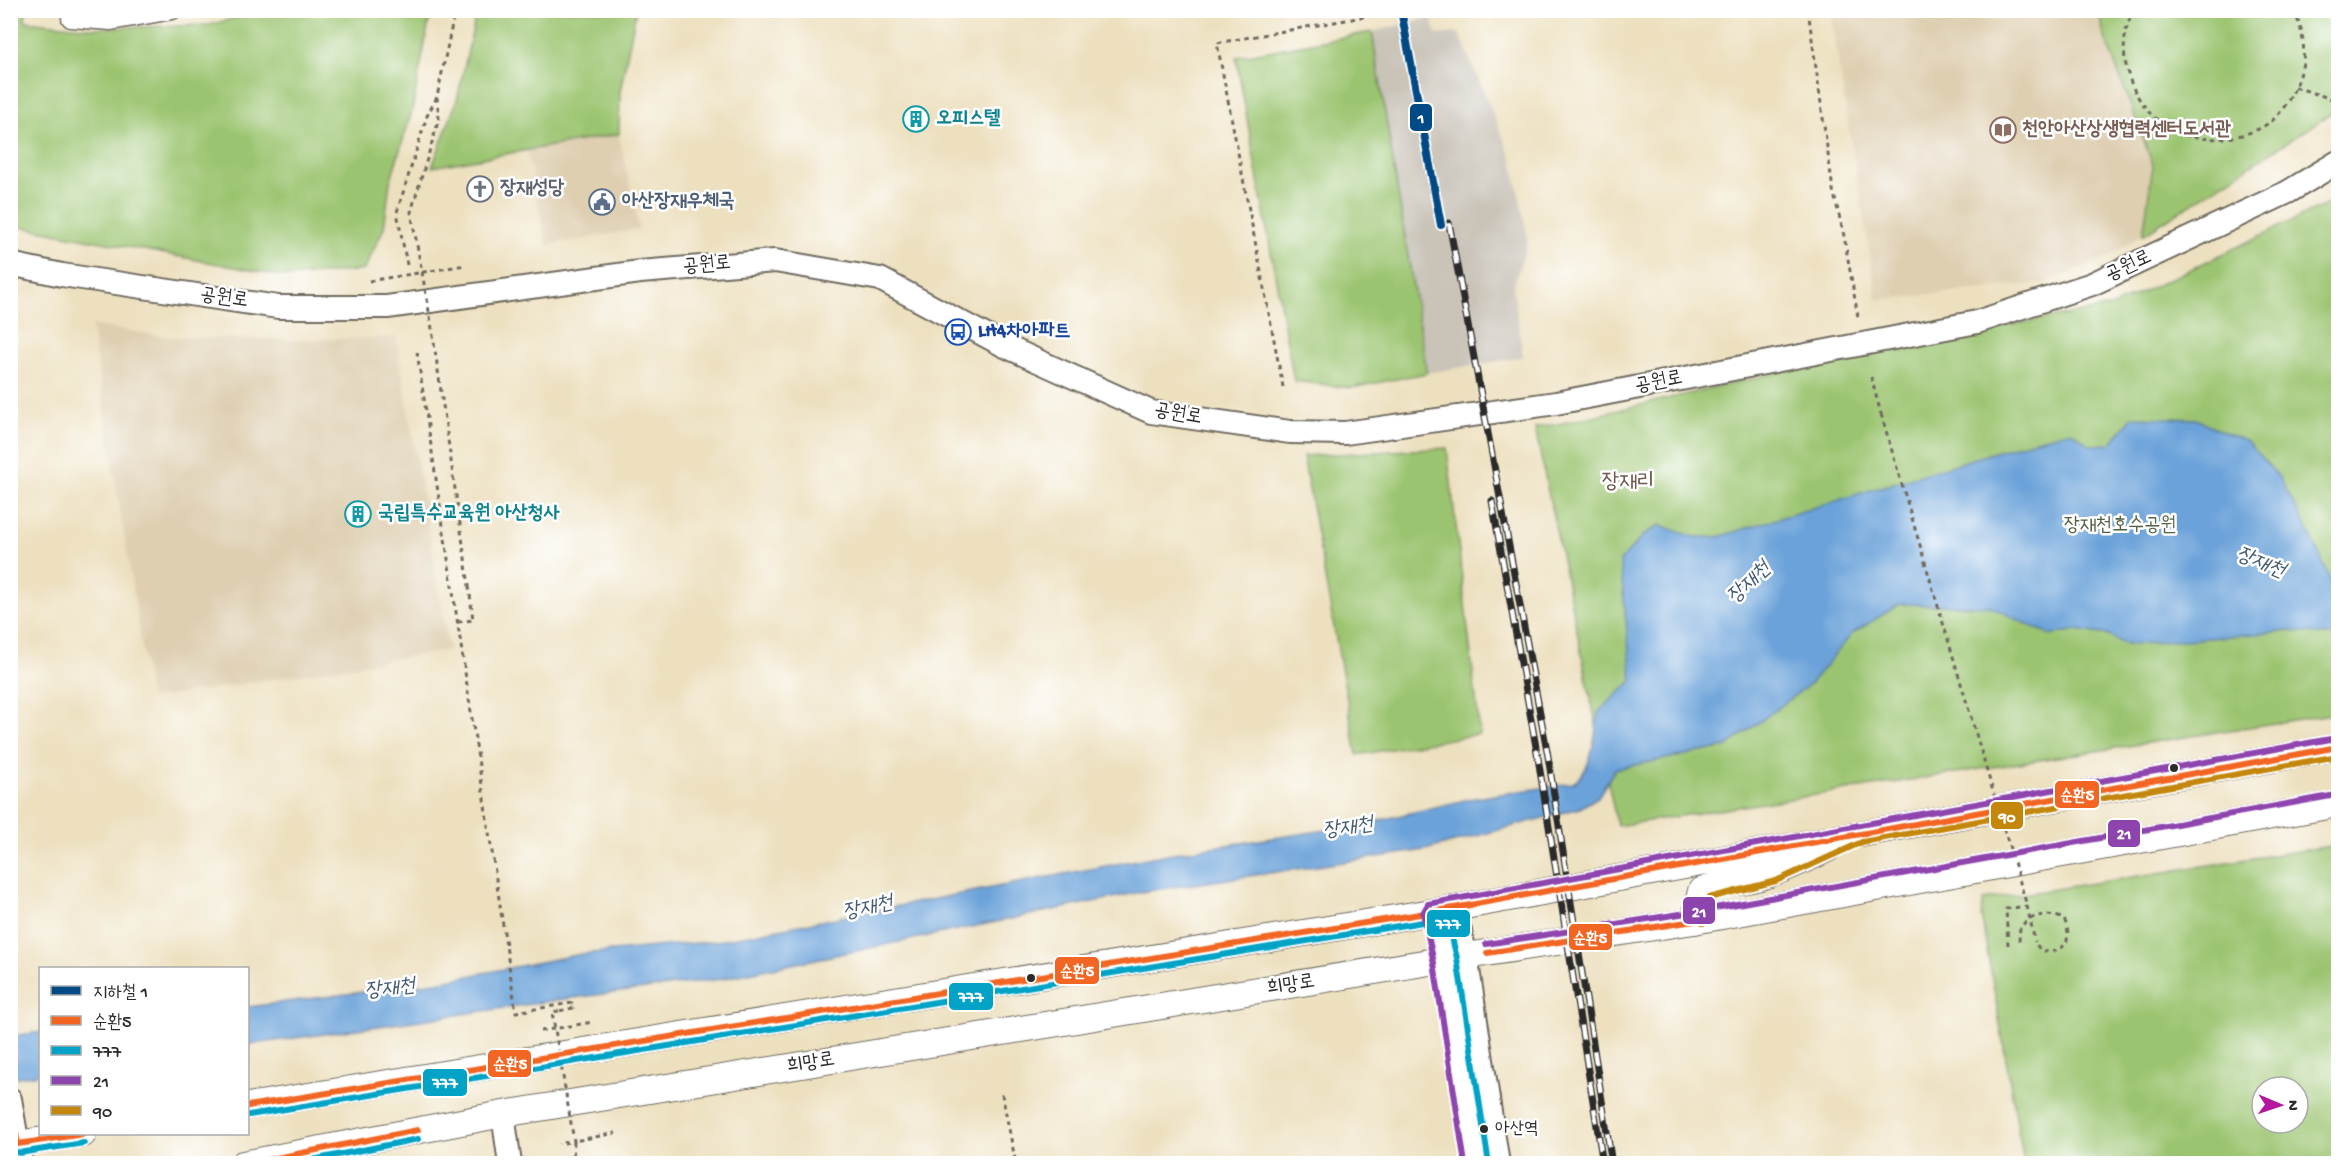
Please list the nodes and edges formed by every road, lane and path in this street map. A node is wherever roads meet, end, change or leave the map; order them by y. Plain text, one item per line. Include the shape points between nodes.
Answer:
1 (172, 10) edge
2 (455, 10) edge
3 (1402, 10) edge
4 (1808, 10) edge
5 (2134, 10) edge
6 (2293, 10) edge
7 (71, 14) edge
8 (2295, 87) junction
9 (436, 97) junction
10 (2338, 101) edge
11 (2338, 162) edge
12 (10, 264) edge
13 (407, 265) dead end
14 (466, 265) dead end
15 (423, 273) junction
16 (369, 281) dead end
17 (1858, 317) dead end
18 (417, 352) dead end
19 (1871, 377) dead end
20 (1283, 387) dead end
21 (458, 621) junction
22 (2338, 747) edge
23 (2338, 804) edge
24 (1859, 834) junction
25 (2027, 906) junction
26 (1443, 909) junction
27 (1694, 921) junction
28 (2019, 941) dead end
29 (2008, 945) dead end
30 (1454, 958) junction
31 (593, 1022) dead end
32 (555, 1028) junction
33 (541, 1031) dead end
34 (1002, 1094) dead end
35 (10, 1099) edge
36 (249, 1106) edge
37 (502, 1114) junction
38 (616, 1133) dead end
39 (79, 1135) edge
40 (574, 1141) junction
41 (559, 1144) dead end
42 (16, 1151) edge
43 (243, 1164) edge
44 (510, 1164) edge
45 (573, 1164) edge
46 (1016, 1164) edge
47 (1474, 1164) edge
48 (1498, 1164) edge

1 - 7 street via 111,21
2 - 9 path
3 - 20 path via 1217,43
4 - 17 path via 1831,178
5 - 8 path via 2123,51 2130,84 2147,109 2170,129 2197,137 2248,134 2273,119
6 - 8 path via 2304,45
8 - 10 path
9 - 13 path via 397,212
9 - 15 path, bridge via 438,119 411,212
11 - 12 street, 공원로 via 2288,192 2092,284 1977,322 1556,403 1345,433 1290,432 1151,412 1005,346 880,279 775,261 640,272 387,307 278,307
14 - 15 path
15 - 16 path
15 - 21 path, bridge via 470,586 473,620
18 - 21 path
19 - 25 path, bridge
21 - 32 path, bridge via 516,1012 572,1003 573,1008 552,1012
22 - 24 main road
23 - 27 main road, 희망로
24 - 26 main road
24 - 27 main road via 1791,866 1701,891
25 - 28 path, bridge via 2035,942 2040,950 2056,952 2067,939 2064,919 2042,914 2028,919 2020,927
25 - 29 path via 2006,909
26 - 30 street
26 - 36 main road
27 - 30 main road, 희망로
30 - 37 main road, 희망로
30 - 47 street
30 - 48 street
31 - 32 path
32 - 33 path
32 - 40 path, bridge
34 - 46 path
35 - 42 street
37 - 43 main road, 희망로
37 - 44 street
38 - 40 path
39 - 42 main road
40 - 41 path, bridge
40 - 45 path

